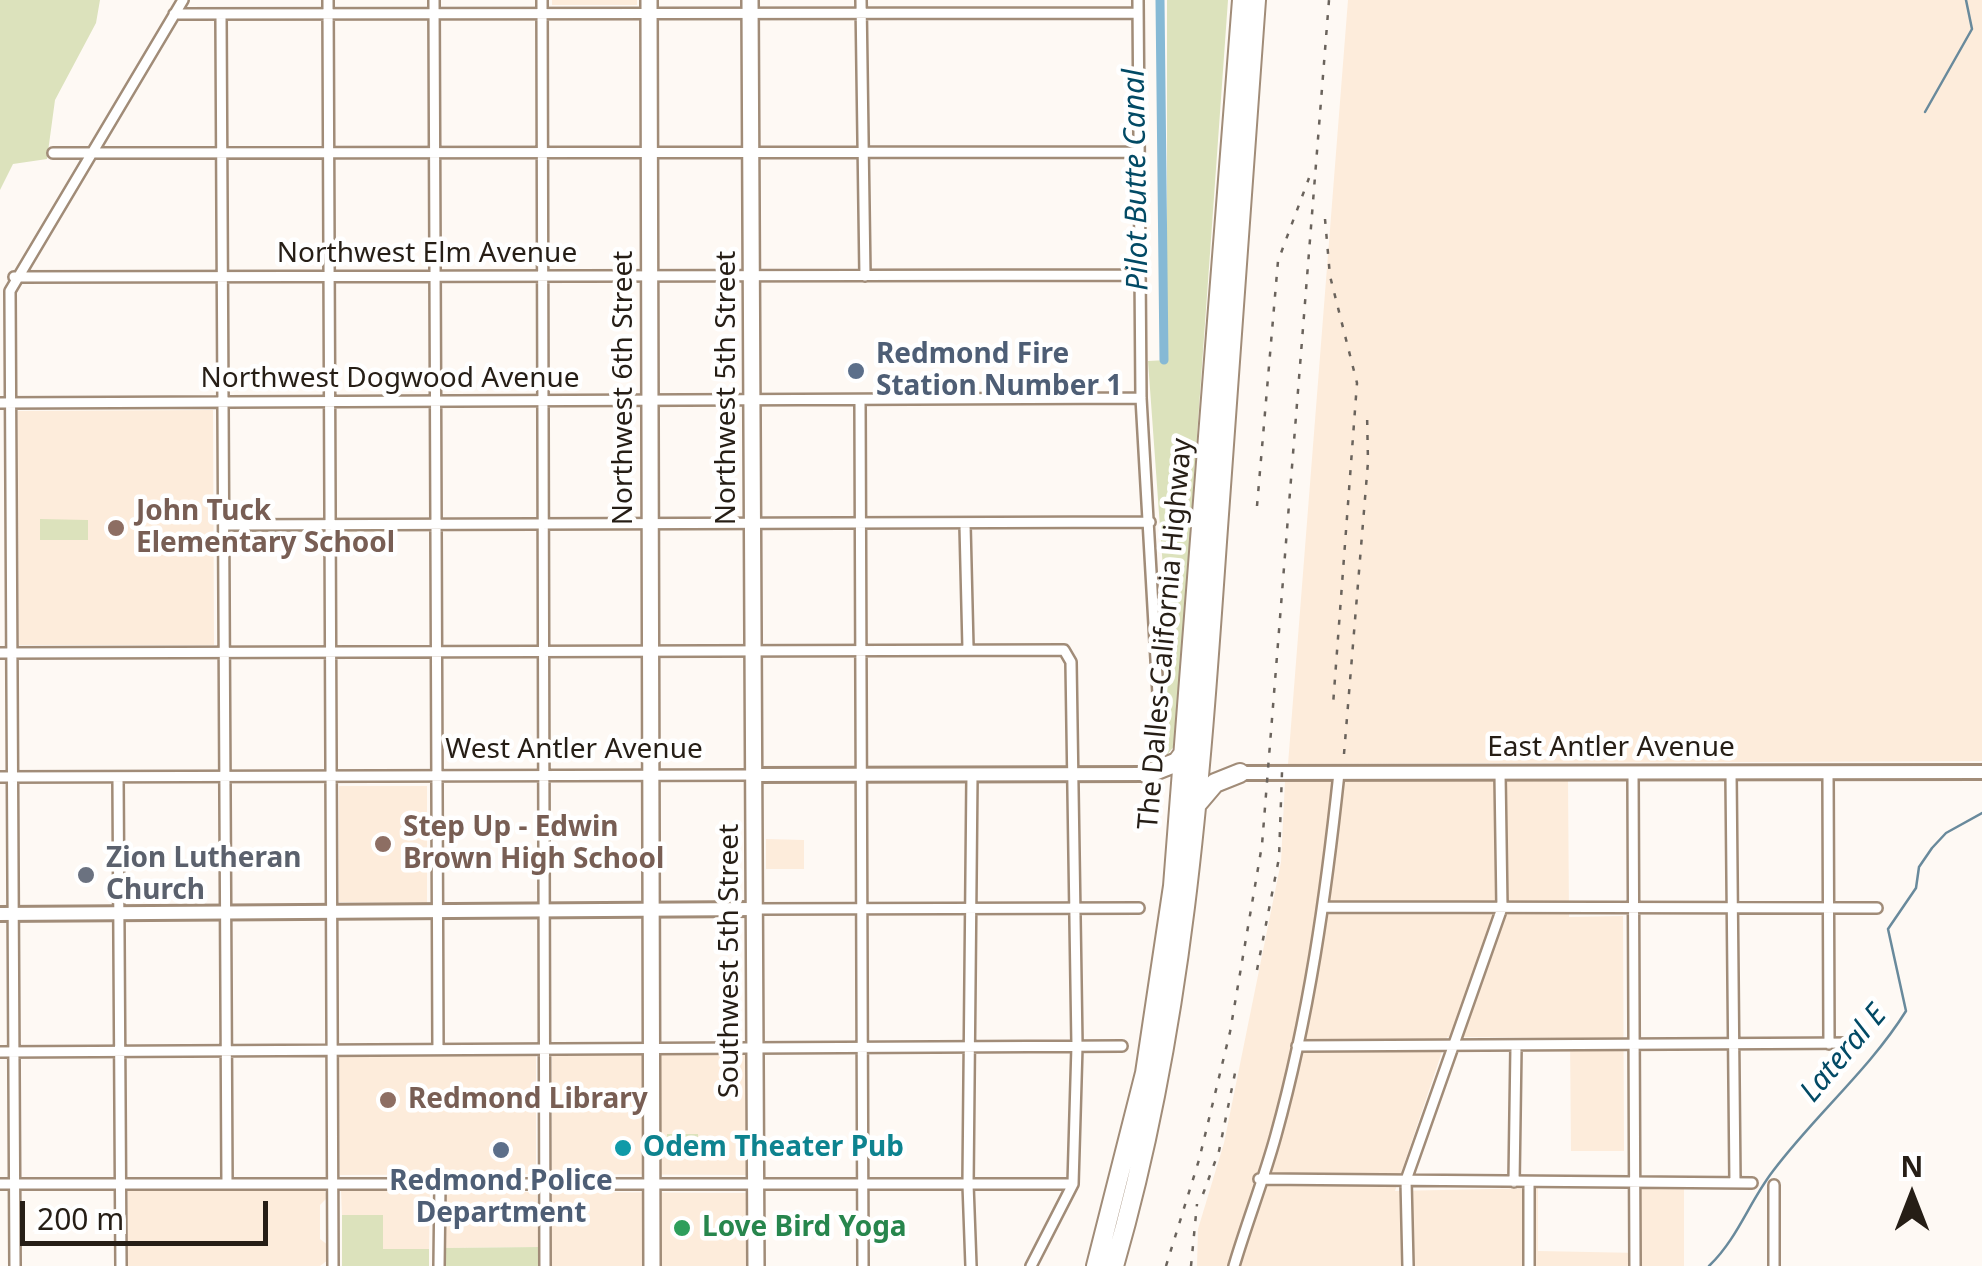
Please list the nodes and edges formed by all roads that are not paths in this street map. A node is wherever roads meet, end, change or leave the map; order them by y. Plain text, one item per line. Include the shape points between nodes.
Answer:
1 (183, 0) edge
2 (328, 0) edge
3 (434, 0) edge
4 (542, 0) edge
5 (860, 0) edge
6 (1032, 0) edge
7 (1088, 0) edge
8 (1138, 0) edge
9 (1242, 0) edge
10 (1256, 0) edge
11 (648, 7) edge
12 (750, 7) edge
13 (1138, 13) junction
14 (174, 14) junction
15 (861, 14) junction
16 (1032, 14) junction
17 (1088, 14) junction
18 (434, 15) junction
19 (542, 15) junction
20 (221, 16) junction
21 (328, 16) junction
22 (865, 152) junction
23 (1137, 152) junction
24 (53, 153) dead end
25 (92, 153) junction
26 (224, 153) junction
27 (329, 153) junction
28 (434, 153) junction
29 (542, 153) junction
30 (646, 153) junction
31 (750, 153) junction
32 (1140, 275) junction
33 (434, 276) junction
34 (541, 276) junction
35 (648, 276) junction
36 (752, 276) junction
37 (865, 276) junction
38 (225, 277) junction
39 (330, 277) junction
40 (14, 278) junction
41 (1140, 398) junction
42 (860, 400) junction
43 (225, 401) junction
44 (436, 401) junction
45 (542, 401) junction
46 (648, 401) junction
47 (752, 401) junction
48 (330, 402) junction
49 (5, 403) edge
50 (1150, 522) junction
51 (752, 524) junction
52 (860, 524) junction
53 (330, 525) junction
54 (543, 525) junction
55 (225, 526) junction
56 (437, 526) junction
57 (650, 526) junction
58 (966, 526) junction
59 (0, 528) edge
60 (12, 528) junction
61 (861, 647) junction
62 (968, 648) junction
63 (330, 650) junction
64 (438, 650) junction
65 (543, 650) junction
66 (650, 650) junction
67 (754, 650) junction
68 (226, 652) junction
69 (0, 653) edge
70 (13, 653) junction
71 (1159, 712) dead end
72 (1195, 747) junction
73 (1982, 772) edge
74 (1072, 773) junction
75 (1339, 773) junction
76 (1731, 773) junction
77 (1828, 773) junction
78 (1147, 774) junction
79 (1240, 774) junction
80 (1500, 774) junction
81 (1632, 774) junction
82 (332, 775) junction
83 (754, 775) junction
84 (864, 775) junction
85 (226, 776) junction
86 (438, 776) junction
87 (544, 776) junction
88 (648, 776) junction
89 (972, 776) junction
90 (0, 777) edge
91 (13, 777) junction
92 (118, 777) junction
93 (1189, 801) junction
94 (1324, 907) junction
95 (1073, 908) junction
96 (1139, 908) dead end
97 (1502, 908) junction
98 (1831, 908) junction
99 (1877, 908) dead end
100 (968, 909) junction
101 (1733, 909) junction
102 (648, 910) junction
103 (755, 910) junction
104 (861, 910) junction
105 (1634, 910) junction
106 (437, 911) junction
107 (226, 912) junction
108 (332, 912) junction
109 (544, 912) junction
110 (118, 913) junction
111 (6, 914) edge
112 (1829, 1044) junction
113 (1860, 1044) dead end
114 (1733, 1045) junction
115 (968, 1046) junction
116 (1077, 1046) junction
117 (1122, 1046) dead end
118 (1297, 1046) junction
119 (1452, 1046) junction
120 (861, 1047) junction
121 (1516, 1047) junction
122 (1634, 1047) junction
123 (650, 1048) junction
124 (755, 1048) junction
125 (545, 1049) junction
126 (226, 1050) junction
127 (333, 1050) junction
128 (438, 1050) junction
129 (120, 1051) junction
130 (0, 1052) edge
131 (16, 1052) junction
132 (1259, 1179) junction
133 (1406, 1180) junction
134 (1514, 1182) junction
135 (1529, 1182) junction
136 (1635, 1182) junction
137 (1734, 1183) junction
138 (1752, 1183) dead end
139 (0, 1184) edge
140 (15, 1184) junction
141 (121, 1184) junction
142 (227, 1184) junction
143 (333, 1184) junction
144 (440, 1184) junction
145 (544, 1184) junction
146 (649, 1184) junction
147 (756, 1184) junction
148 (862, 1184) junction
149 (968, 1184) junction
150 (1073, 1184) junction
151 (1774, 1184) dead end
152 (15, 1266) edge
153 (122, 1266) edge
154 (333, 1266) edge
155 (439, 1266) edge
156 (545, 1266) edge
157 (652, 1266) edge
158 (756, 1266) edge
159 (862, 1266) edge
160 (971, 1266) edge
161 (1031, 1266) edge
162 (1110, 1266) edge
163 (1234, 1266) edge
164 (1408, 1266) edge
165 (1528, 1266) edge
166 (1635, 1266) edge
167 (1774, 1266) edge

1 - 14 street
2 - 21 street
3 - 18 street
4 - 19 street
5 - 15 street
6 - 16 street
7 - 17 street
8 - 13 street
9 - 72 highway, The Dalles-California Highway
10 - 72 highway, The Dalles-California Highway
11 - 12 street
11 - 19 street
11 - 30 main road, Northwest 6th Street
12 - 15 street
12 - 31 main road, Northwest 5th Street
13 - 17 street
13 - 23 street
14 - 20 street
14 - 25 street
15 - 16 street
15 - 22 street
16 - 17 street
18 - 19 street
18 - 21 street
18 - 28 street
19 - 29 street
20 - 21 street
20 - 26 street
21 - 27 street
22 - 23 street
22 - 31 street
22 - 37 street
23 - 32 street
24 - 25 street
25 - 26 street
25 - 40 street
26 - 27 street
26 - 38 street
27 - 28 street
27 - 39 street
28 - 29 street
28 - 33 street
29 - 30 street
29 - 34 street
30 - 31 street
30 - 35 main road, Northwest 6th Street
31 - 36 main road, Northwest 5th Street
32 - 37 street, Northwest Elm Avenue
32 - 41 street
33 - 34 street, Northwest Elm Avenue
33 - 39 street, Northwest Elm Avenue
33 - 44 street
34 - 35 street, Northwest Elm Avenue
34 - 45 street
35 - 36 street, Northwest Elm Avenue
35 - 46 main road, Northwest 6th Street
36 - 37 street, Northwest Elm Avenue
36 - 47 main road, Northwest 5th Street
38 - 39 street, Northwest Elm Avenue
38 - 40 street, Northwest Elm Avenue
38 - 43 street
39 - 48 street
40 - 49 street
41 - 42 street, Northwest Dogwood Avenue
41 - 50 street
42 - 47 street, Northwest Dogwood Avenue
42 - 52 street
43 - 48 street, Northwest Dogwood Avenue
43 - 49 street, Northwest Dogwood Avenue
43 - 55 street
44 - 45 street, Northwest Dogwood Avenue
44 - 48 street, Northwest Dogwood Avenue
44 - 56 street
45 - 46 street, Northwest Dogwood Avenue
45 - 54 street
46 - 47 street, Northwest Dogwood Avenue
46 - 57 main road, Northwest 6th Street
47 - 51 main road, Northwest 5th Street
48 - 53 street
49 - 60 street
50 - 58 street
50 - 71 street
51 - 52 street
51 - 57 street
51 - 67 main road, Northwest 5th Street
52 - 58 street
52 - 61 street
53 - 55 street
53 - 56 street
53 - 63 street
54 - 56 street
54 - 57 street
54 - 65 street
55 - 68 street
56 - 64 street
57 - 66 main road, Northwest 6th Street
58 - 62 street
59 - 60 street
60 - 70 street
61 - 62 street
61 - 67 street
61 - 84 street
62 - 74 street via 1064,650 1072,662
63 - 64 street
63 - 68 street
63 - 82 street
64 - 65 street
64 - 86 street
65 - 66 street
65 - 87 street
66 - 67 street
66 - 88 main road, Northwest 6th Street
67 - 83 main road, Northwest 5th Street
68 - 70 street
68 - 85 street
69 - 70 street
70 - 91 street
72 - 78 highway
72 - 79 highway via 1216,766
72 - 93 highway, The Dalles-California Highway
73 - 77 street, East Antler Avenue
74 - 78 street, West Antler Avenue
74 - 89 street, West Antler Avenue
74 - 95 street
75 - 79 street, East Antler Avenue
75 - 80 street, East Antler Avenue
75 - 94 street
76 - 77 street, East Antler Avenue
76 - 81 street, East Antler Avenue
76 - 101 street
77 - 98 street
78 - 93 highway via 1168,780
79 - 93 highway
80 - 81 street, East Antler Avenue
80 - 97 street
81 - 105 street
82 - 85 street, West Antler Avenue
82 - 86 street, West Antler Avenue
82 - 108 street
83 - 84 street, West Antler Avenue
83 - 88 street, West Antler Avenue
83 - 103 main road, Southwest 5th Street
84 - 89 street, West Antler Avenue
84 - 104 street
85 - 92 street, West Antler Avenue
85 - 107 street
86 - 87 street, West Antler Avenue
86 - 106 street
87 - 88 street, West Antler Avenue
87 - 109 street
88 - 102 main road, Northwest 6th Street
89 - 100 street
90 - 91 street, West Antler Avenue
91 - 92 street, West Antler Avenue
91 - 111 street
92 - 110 street
93 - 162 highway, The Dalles-California Highway via 1181,955 1161,1076
94 - 97 street
94 - 118 street
95 - 96 street
95 - 100 street
95 - 116 street
97 - 105 street
97 - 119 street
98 - 99 street
98 - 101 street
98 - 112 street
100 - 104 street
100 - 115 street
101 - 105 street
101 - 114 street
102 - 103 street
102 - 109 street
102 - 123 main road, Northwest 6th Street
103 - 104 street
103 - 124 main road, Southwest 5th Street
104 - 120 street
105 - 122 street
106 - 108 street
106 - 109 street
106 - 128 street
107 - 108 street
107 - 110 street
107 - 126 street
108 - 127 street
109 - 125 street
110 - 111 street
110 - 129 street
111 - 131 street
112 - 113 street
112 - 114 street
114 - 122 street
114 - 137 street
115 - 116 street
115 - 120 street
115 - 149 street
116 - 117 street
116 - 150 street
118 - 119 street
118 - 132 street via 1276,1138
119 - 121 street
119 - 133 street
120 - 124 street
120 - 148 street
121 - 122 street
121 - 134 street
122 - 136 street
123 - 124 street
123 - 125 street
123 - 146 main road, Northwest 6th Street
124 - 147 main road, Southwest 5th Street
125 - 128 street
125 - 145 street
126 - 127 street
126 - 129 street
126 - 142 street
127 - 128 street
127 - 143 street
129 - 131 street
129 - 141 street
130 - 131 street
131 - 140 street
132 - 133 street
132 - 163 street
133 - 134 street
133 - 164 street
134 - 135 street
135 - 136 street
135 - 165 street
136 - 137 street
136 - 166 street
137 - 138 street
139 - 140 street
140 - 141 street
140 - 152 street
141 - 142 street
141 - 153 street
142 - 143 street
143 - 144 street
143 - 154 street
144 - 145 street
144 - 155 street
145 - 146 street
145 - 156 street
146 - 147 street
146 - 157 main road, Northwest 6th Street
147 - 148 street
147 - 158 main road, Southwest 5th Street
148 - 149 street
148 - 159 street
149 - 150 street
149 - 160 street
150 - 161 street
151 - 167 street

